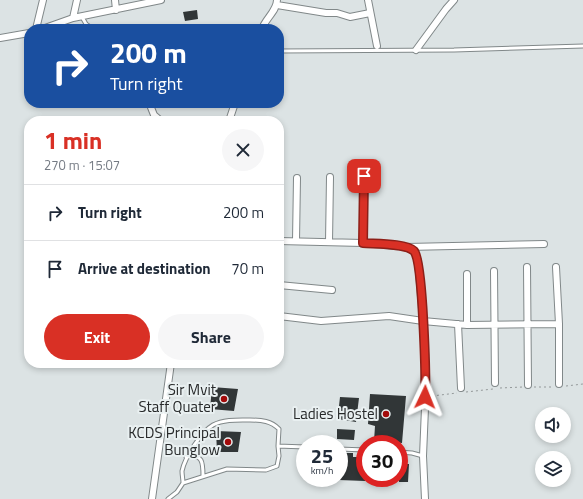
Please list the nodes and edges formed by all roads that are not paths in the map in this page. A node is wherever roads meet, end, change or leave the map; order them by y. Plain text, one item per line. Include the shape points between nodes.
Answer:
1 (43, 0) edge
2 (77, 0) edge
3 (115, 0) edge
4 (161, 0) edge
5 (369, 0) edge
6 (454, 0) edge
7 (141, 2) edge
8 (277, 3) edge
9 (116, 10) junction
10 (370, 13) junction
11 (82, 16) junction
12 (73, 18) junction
13 (37, 24) edge
14 (56, 24) edge
15 (86, 24) edge
16 (264, 24) edge
17 (24, 34) edge
18 (0, 38) edge
19 (377, 46) dead end
20 (583, 46) edge
21 (416, 50) junction
22 (284, 52) edge
23 (364, 176) dead end
24 (330, 177) dead end
25 (297, 178) dead end
26 (284, 241) edge
27 (296, 241) junction
28 (329, 242) junction
29 (363, 243) junction
30 (544, 244) dead end
31 (405, 247) junction
32 (527, 267) dead end
33 (556, 267) dead end
34 (494, 271) dead end
35 (467, 274) dead end
36 (284, 285) edge
37 (332, 290) dead end
38 (284, 317) edge
39 (423, 322) junction
40 (458, 324) junction
41 (494, 324) junction
42 (527, 324) junction
43 (559, 324) junction
44 (467, 325) junction
45 (170, 368) edge
46 (495, 383) dead end
47 (559, 386) road end
48 (529, 387) road end
49 (462, 390) road end
50 (278, 446) junction
51 (296, 447) edge
52 (408, 453) edge
53 (423, 456) junction
54 (186, 457) junction
55 (203, 476) junction
56 (183, 483) junction
57 (152, 499) edge
58 (168, 499) edge
59 (425, 499) edge

1 - 13 street
2 - 12 street
3 - 9 street
4 - 7 street
5 - 10 street
6 - 21 street
7 - 9 street
8 - 10 street via 350,17
8 - 16 street
9 - 11 street
10 - 19 street
11 - 12 street
11 - 15 lane
12 - 14 street
17 - 18 street
20 - 21 lane
21 - 22 lane
23 - 29 street
24 - 28 street
25 - 27 street
26 - 27 street
27 - 28 street
28 - 29 street
29 - 31 street
30 - 31 street
31 - 39 street via 414,251 418,261
32 - 42 street
33 - 43 street
34 - 41 street
35 - 44 street
36 - 37 street
38 - 39 street via 321,322 389,316
39 - 40 street
39 - 53 street via 426,384
40 - 44 street
40 - 49 street
41 - 42 street
41 - 44 street
41 - 46 street
42 - 43 street
42 - 48 street
43 - 47 street
45 - 57 street
50 - 51 lane
50 - 54 lane via 279,429 273,423 232,420 213,425
50 - 55 lane via 277,466 266,470 227,469
52 - 53 lane
53 - 59 street
54 - 55 lane via 199,457 204,464
54 - 56 lane via 182,472
55 - 56 lane
56 - 58 lane

